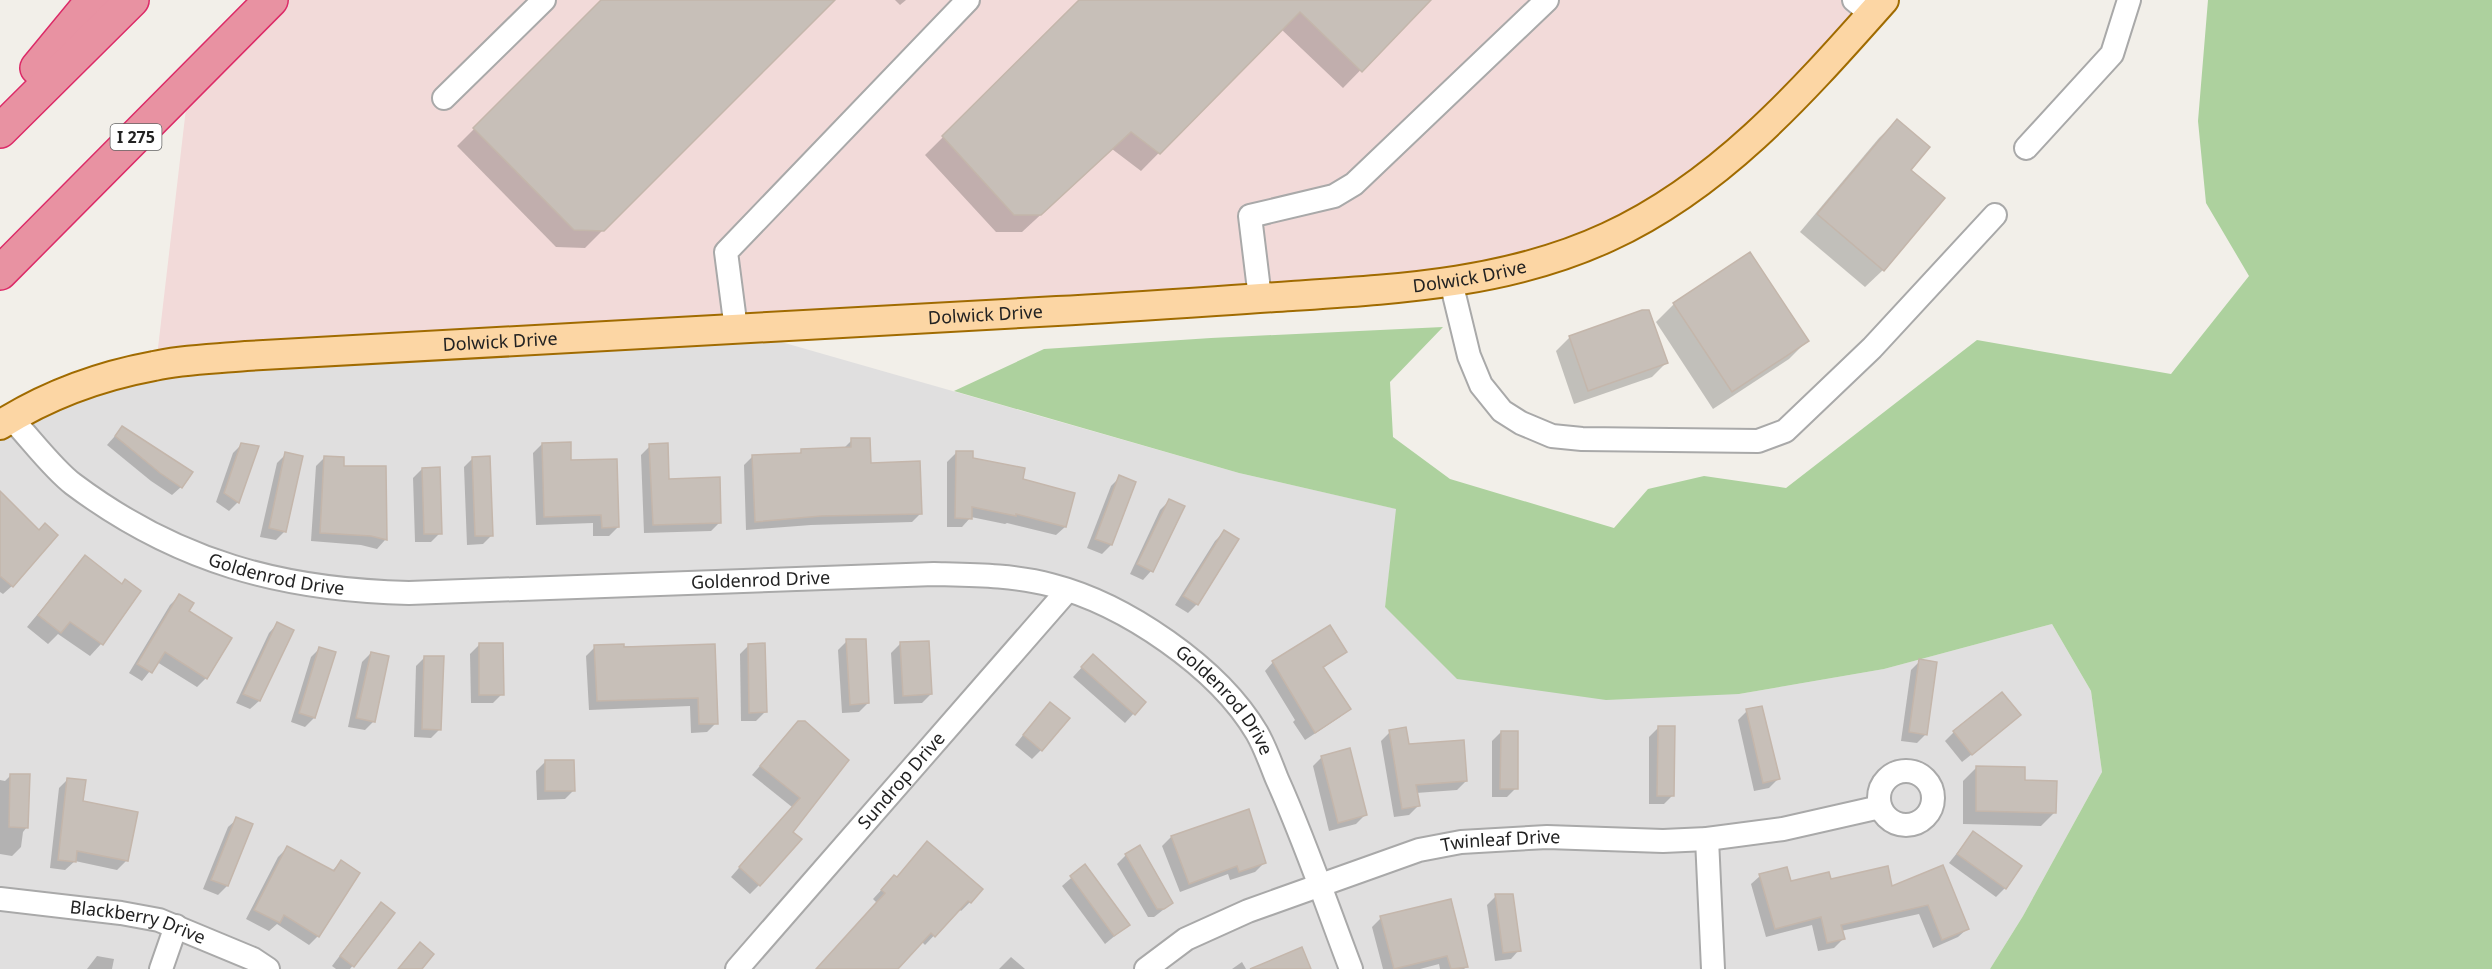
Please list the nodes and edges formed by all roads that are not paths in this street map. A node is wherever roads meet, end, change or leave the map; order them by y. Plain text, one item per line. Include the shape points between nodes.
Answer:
1 (93, 0) edge
2 (132, 0) edge
3 (271, 0) edge
4 (544, 0) edge
5 (968, 0) edge
6 (1547, 0) edge
7 (2129, 0) edge
8 (1870, 5) edge
9 (444, 98) dead end
10 (0, 113) edge
11 (0, 131) edge
12 (2026, 148) dead end
13 (1995, 215) dead end
14 (0, 273) edge
15 (1451, 282) junction
16 (1260, 298) junction
17 (736, 329) junction
18 (5, 422) edge
19 (1067, 591) junction
20 (1880, 807) dead end
21 (1707, 839) junction
22 (1318, 884) junction
23 (0, 900) edge
24 (176, 926) junction
25 (161, 969) edge
26 (268, 969) edge
27 (737, 969) edge
28 (1146, 969) edge
29 (1351, 969) edge
30 (1713, 969) edge

1 - 10 highway
2 - 11 highway
3 - 14 highway, I 275
4 - 9 street
5 - 17 street via 726,252
6 - 16 street via 1354,184 1335,196 1250,216
7 - 12 street via 2112,54
8 - 15 main road, Dolwick Drive via 1806,87 1754,138 1714,173 1646,218 1533,265
13 - 15 street via 1872,348 1819,399 1785,431 1758,441 1582,439 1552,436 1521,423 1502,411 1481,385 1469,356
15 - 16 main road, Dolwick Drive
16 - 17 main road, Dolwick Drive
17 - 18 main road, Dolwick Drive via 246,356 156,365 102,378
18 - 19 street, Goldenrod Drive via 72,483 133,524 234,569 302,585 409,593 934,574 982,575
19 - 22 street, Goldenrod Drive via 1158,636 1201,667 1233,701 1257,734 1291,809
19 - 27 street, Sundrop Drive
20 - 21 street, Twinleaf Drive via 1783,829
21 - 22 street, Twinleaf Drive via 1547,837 1461,842 1419,850
21 - 30 street
22 - 28 street, Twinleaf Drive via 1186,939
22 - 29 street, Goldenrod Drive
23 - 24 street, Blackberry Drive via 121,913
24 - 25 street
24 - 26 street, Blackberry Drive

